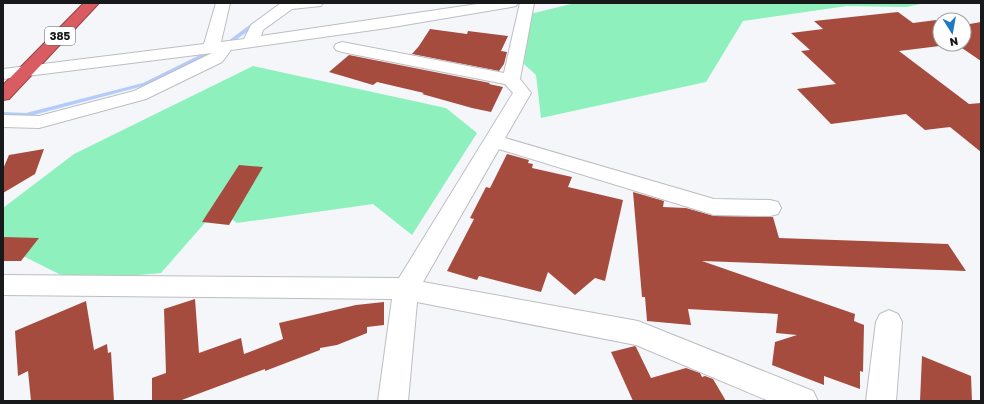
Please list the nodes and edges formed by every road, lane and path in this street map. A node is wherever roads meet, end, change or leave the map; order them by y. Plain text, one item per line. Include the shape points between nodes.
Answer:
1 (92, 3) edge
2 (223, 3) edge
3 (316, 3) edge
4 (511, 3) edge
5 (527, 3) edge
6 (251, 42) junction
7 (219, 47) junction
8 (342, 47) dead end
9 (28, 70) junction
10 (3, 74) edge
11 (511, 80) junction
12 (3, 95) edge
13 (3, 121) edge
14 (494, 141) junction
15 (770, 208) dead end
16 (3, 285) edge
17 (406, 289) junction
18 (889, 322) dead end
19 (393, 401) edge
20 (803, 401) edge
21 (882, 401) edge

1 - 9 highway, 385
2 - 7 street
3 - 6 street via 288,5 256,28
4 - 6 street
5 - 11 street
6 - 7 street
7 - 9 street
7 - 13 street via 216,58 140,95 39,122
8 - 11 street
9 - 10 street
9 - 12 highway, 385
11 - 14 street via 522,93
14 - 15 street via 714,207
14 - 17 street
16 - 17 street
17 - 19 street
17 - 20 street via 638,333
18 - 21 street

